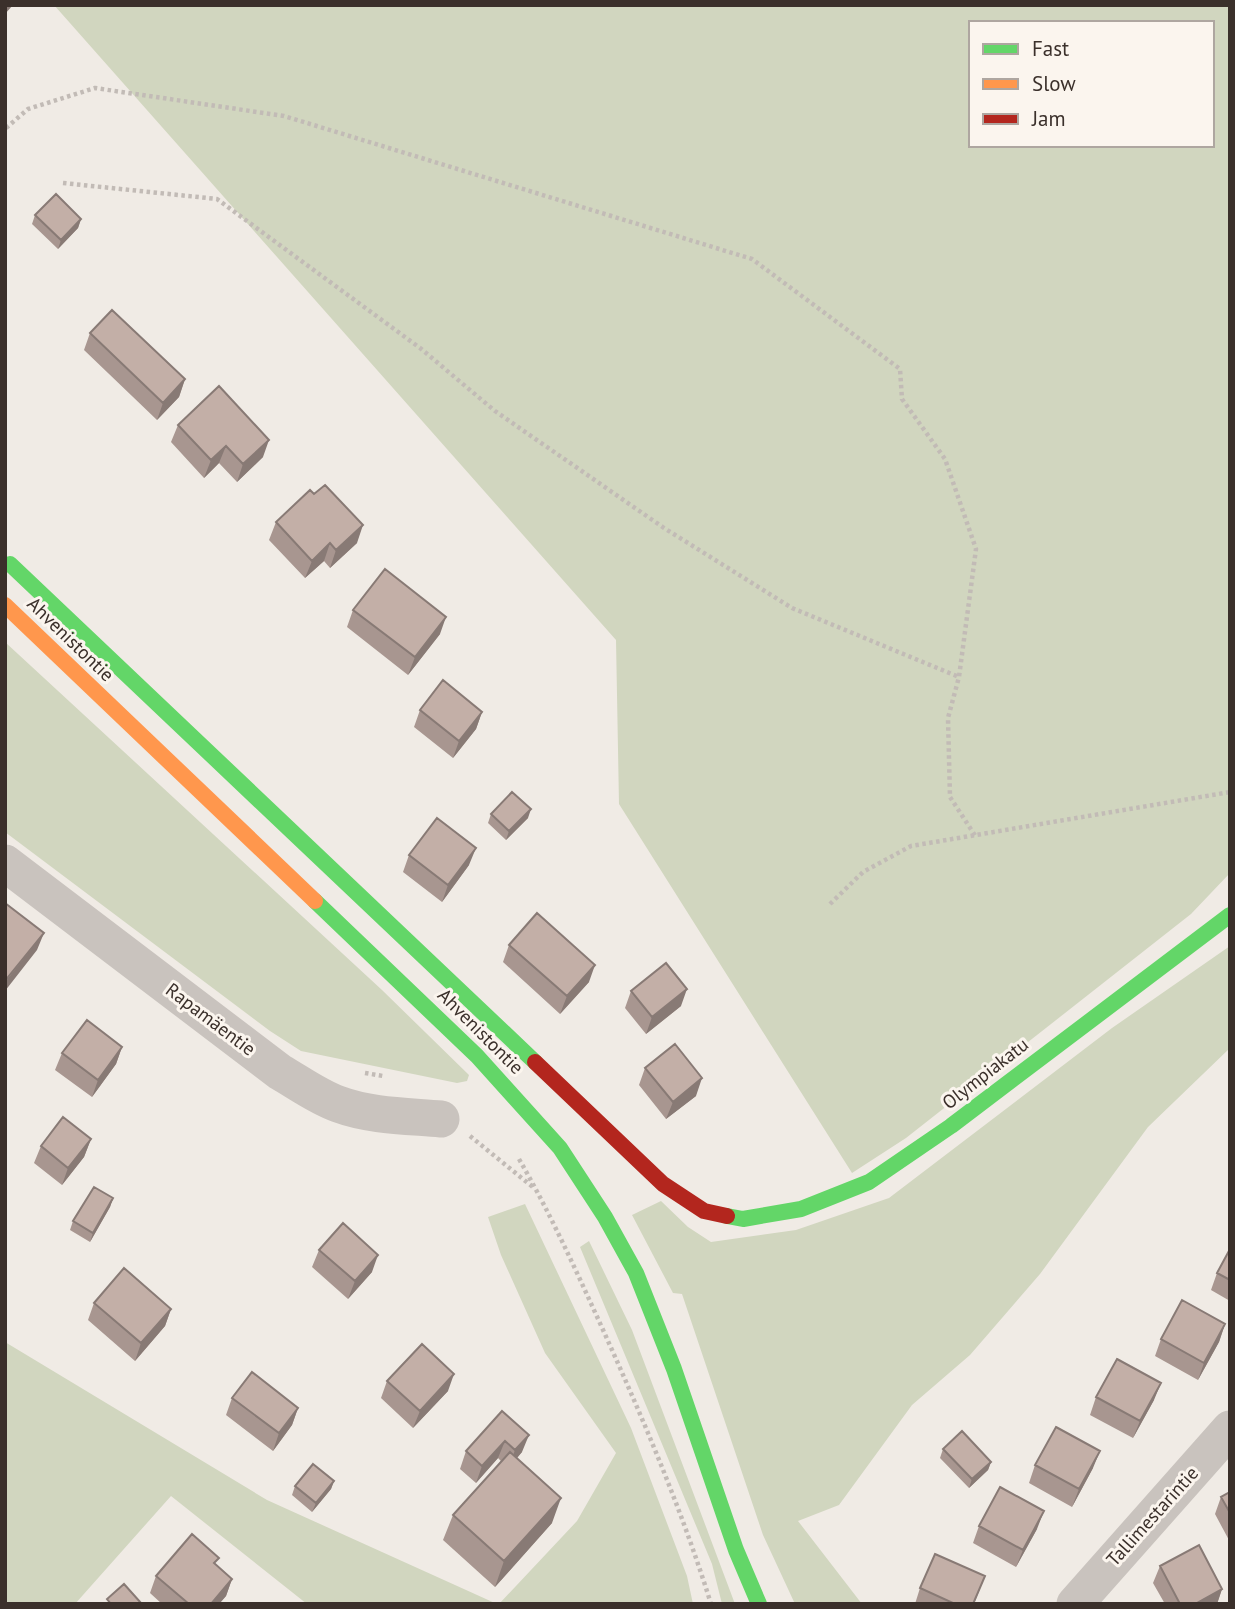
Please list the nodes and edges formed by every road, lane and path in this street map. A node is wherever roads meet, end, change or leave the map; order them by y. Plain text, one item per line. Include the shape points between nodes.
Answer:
1 (6, 128) edge
2 (62, 183) dead end
3 (10, 564) dead end
4 (5, 605) edge
5 (959, 677) junction
6 (1230, 792) edge
7 (976, 837) junction
8 (5, 863) edge
9 (830, 904) dead end
10 (1230, 915) edge
11 (352, 1070) dead end
12 (389, 1077) dead end
13 (441, 1119) joint
14 (519, 1158) dead end
15 (539, 1194) junction
16 (1230, 1429) edge
17 (711, 1604) edge
18 (759, 1604) edge
19 (1075, 1604) edge

1 - 5 path via 28,109 95,88 284,116 752,259 900,369 902,399 945,458 976,549
2 - 5 path via 216,199 420,348 495,411 664,528 792,608
3 - 10 street, Olympiakatu via 663,1184 704,1212 743,1219 802,1209 869,1182 951,1126
4 - 18 street, Ahvenistontie via 477,1056 560,1148 636,1273
5 - 7 path via 948,718 950,797
6 - 7 path
7 - 9 path via 911,846 863,872
8 - 13 street, Rapamäentie via 308,1089 363,1112
11 - 12 path
13 - 15 path via 477,1140
14 - 15 path
15 - 17 path via 639,1409
16 - 19 street, Tallimestarintie

